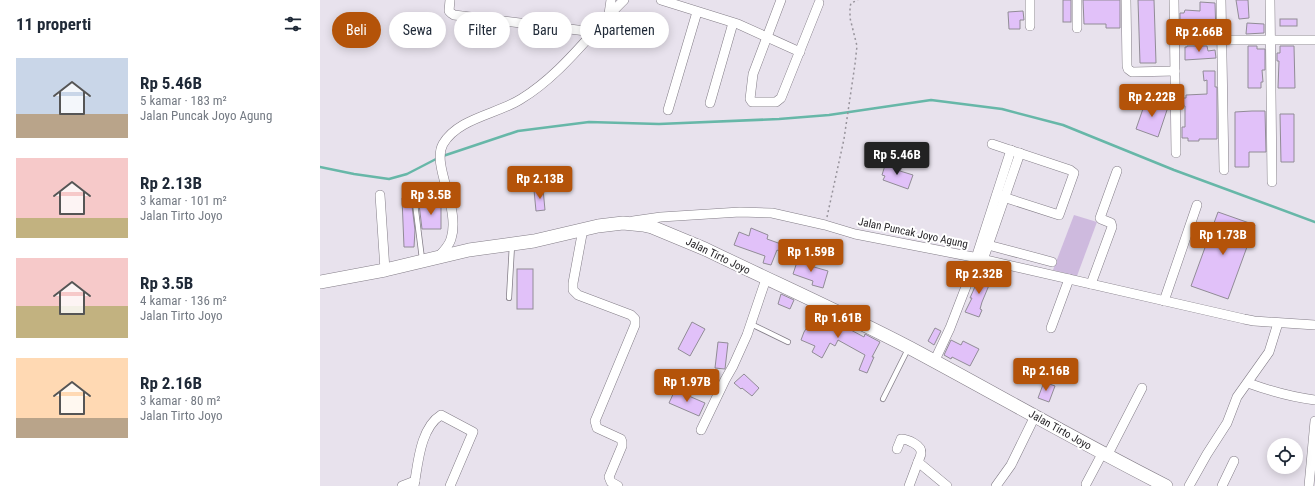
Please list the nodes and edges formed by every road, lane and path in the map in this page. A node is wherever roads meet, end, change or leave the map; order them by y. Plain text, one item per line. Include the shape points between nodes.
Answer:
1 (450, 0) edge
2 (611, 0) edge
3 (624, 0) edge
4 (661, 0) edge
5 (782, 0) edge
6 (858, 0) edge
7 (1030, 0) edge
8 (1077, 0) edge
9 (1126, 0) edge
10 (1174, 0) edge
11 (1221, 0) edge
12 (1270, 0) edge
13 (819, 3) dead end
14 (609, 12) edge
15 (611, 12) edge
16 (697, 12) junction
17 (734, 23) junction
18 (1030, 26) dead end
19 (1077, 28) dead end
20 (580, 30) edge
21 (767, 37) junction
22 (1174, 40) junction
23 (1270, 40) junction
24 (1315, 40) edge
25 (1221, 41) junction
26 (580, 46) edge
27 (800, 52) junction
28 (1175, 71) junction
29 (710, 103) dead end
30 (668, 110) dead end
31 (992, 144) dead end
32 (1015, 152) junction
33 (1176, 153) dead end
34 (1224, 170) dead end
35 (1117, 171) dead end
36 (1272, 182) dead end
37 (380, 195) dead end
38 (414, 195) dead end
39 (1000, 197) junction
40 (1197, 205) dead end
41 (623, 223) junction
42 (825, 225) junction
43 (583, 229) junction
44 (512, 245) junction
45 (988, 245) junction
46 (439, 256) junction
47 (979, 259) junction
48 (422, 261) junction
49 (1052, 262) dead end
50 (385, 270) junction
51 (766, 279) junction
52 (1069, 279) junction
53 (320, 282) edge
54 (1091, 284) junction
55 (509, 298) dead end
56 (1164, 301) junction
57 (1278, 322) junction
58 (750, 324) junction
59 (1315, 325) edge
60 (1051, 328) dead end
61 (788, 342) dead end
62 (908, 348) junction
63 (934, 362) junction
64 (1248, 383) junction
65 (1142, 388) dead end
66 (883, 399) dead end
67 (1315, 400) edge
68 (1034, 416) junction
69 (1315, 421) edge
70 (701, 430) dead end
71 (897, 449) dead end
72 (1104, 455) junction
73 (1234, 461) dead end
74 (918, 462) junction
75 (415, 484) edge
76 (1086, 484) dead end
77 (402, 486) edge
78 (450, 486) edge
79 (618, 486) edge
80 (909, 486) edge
81 (947, 486) edge
82 (996, 486) edge
83 (1166, 486) edge
84 (1189, 486) edge
85 (1222, 486) edge
86 (1309, 486) edge

1 - 20 street via 449,11 454,15
2 - 14 street
3 - 15 street
4 - 16 street
5 - 21 street
6 - 42 path via 851,3 850,7 856,46 855,64 846,126
7 - 18 street
8 - 19 street
9 - 28 street via 1128,69 1132,72
10 - 22 street
11 - 25 street
12 - 23 street
13 - 27 street
16 - 17 street
16 - 30 street
17 - 21 street
17 - 29 street
21 - 27 street
21 - 27 street via 752,74 752,102 776,102 781,98
22 - 25 street
22 - 28 street
23 - 24 street
23 - 25 street
23 - 36 street
25 - 34 street
26 - 46 street via 538,88 519,100 457,129 442,145 441,169 453,222 449,244
28 - 33 street
31 - 32 street
32 - 39 street
32 - 39 street via 1074,173 1060,213 1057,215
35 - 54 street via 1100,218 1112,223 1112,226
37 - 50 street
38 - 48 lane
39 - 45 street
39 - 47 street
40 - 56 street
41 - 42 street, Jalan Puncak Joyo Agung via 661,216 759,212 790,216
41 - 43 street, Jalan Tirto Joyo
41 - 51 street, Jalan Tirto Joyo via 643,224 678,237
42 - 47 street, Jalan Puncak Joyo Agung via 855,234
43 - 44 street, Jalan Tirto Joyo
43 - 79 street via 573,290 578,295 632,315 635,319 595,421 597,428 621,439 622,446 609,477 611,482
44 - 46 street, Jalan Tirto Joyo
44 - 55 lane
45 - 47 street
45 - 49 street
46 - 48 street, Jalan Tirto Joyo
47 - 52 street, Jalan Puncak Joyo Agung
47 - 63 street
48 - 50 street, Jalan Tirto Joyo
50 - 53 street, Jalan Tirto Joyo
51 - 58 street
51 - 62 street, Jalan Tirto Joyo
52 - 54 street, Jalan Puncak Joyo Agung
52 - 60 street
54 - 56 street, Jalan Puncak Joyo Agung
56 - 57 street, Jalan Puncak Joyo Agung via 1249,320
57 - 59 street, Jalan Puncak Joyo Agung
57 - 64 street via 1269,352
58 - 61 lane
58 - 70 street via 733,366
62 - 63 street, Jalan Tirto Joyo
62 - 66 lane
63 - 68 street, Jalan Tirto Joyo
64 - 67 street via 1291,397
64 - 84 street via 1237,397 1227,423
65 - 72 street
68 - 72 street, Jalan Tirto Joyo
68 - 82 street via 1011,465
69 - 86 street
71 - 74 street via 901,439 910,440 921,449
72 - 76 street
72 - 83 street, Jalan Tirto Joyo
73 - 85 street
74 - 80 street
74 - 81 street
75 - 77 street
75 - 78 street via 424,437 435,418 441,415 473,432

